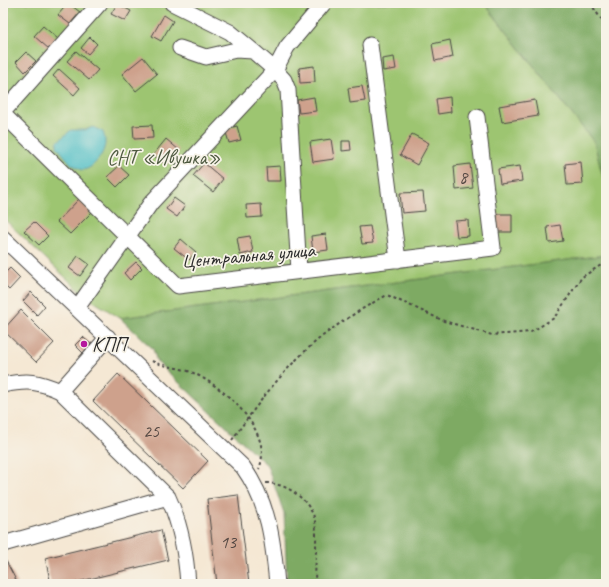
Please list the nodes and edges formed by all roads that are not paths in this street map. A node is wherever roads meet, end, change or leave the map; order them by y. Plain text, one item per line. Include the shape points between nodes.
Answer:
1 (100, 3) edge
2 (172, 3) edge
3 (324, 3) edge
4 (370, 45) dead end
5 (180, 48) dead end
6 (253, 51) junction
7 (275, 70) junction
8 (3, 113) edge
9 (477, 117) dead end
10 (127, 237) junction
11 (3, 238) edge
12 (398, 260) junction
13 (299, 271) junction
14 (77, 308) junction
15 (108, 337) junction
16 (3, 385) edge
17 (60, 392) junction
18 (168, 497) junction
19 (3, 544) edge
20 (188, 584) edge
21 (277, 584) edge

1 - 8 street
2 - 6 street via 230,32
3 - 7 street via 287,47
4 - 12 street
5 - 6 street via 206,56 236,50
6 - 7 street
7 - 10 street via 151,203
7 - 13 street via 284,80 288,90
8 - 10 street, Центральная улица
9 - 12 street, Центральная улица via 493,248
10 - 13 street, Центральная улица via 178,286
10 - 14 street
11 - 14 street
12 - 13 street, Центральная улица
14 - 15 street
15 - 17 street
15 - 21 street via 243,466 255,485 272,538
16 - 17 street via 23,381 44,383
17 - 18 street
18 - 19 street
18 - 20 street via 177,516 186,559

